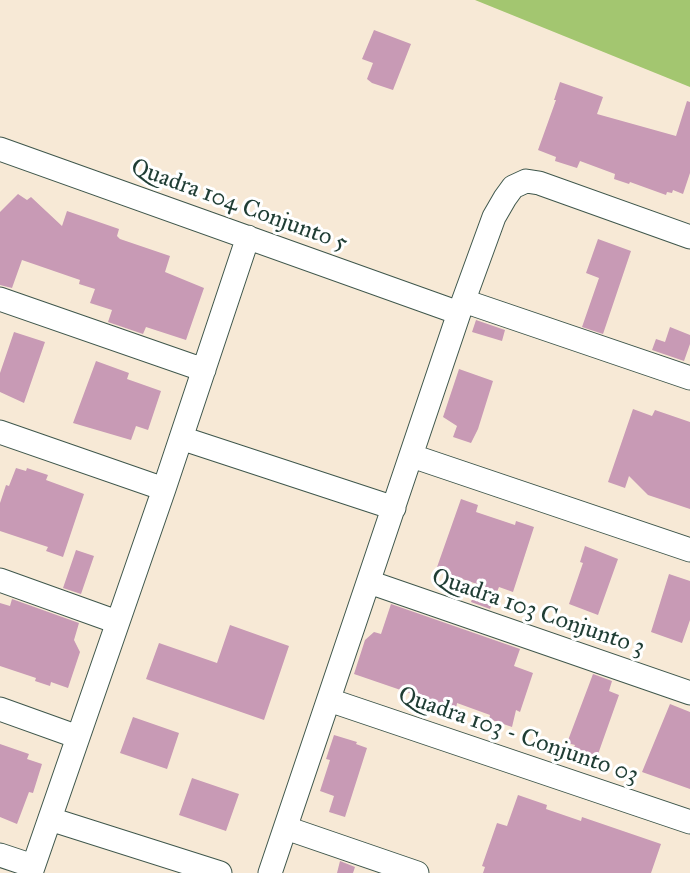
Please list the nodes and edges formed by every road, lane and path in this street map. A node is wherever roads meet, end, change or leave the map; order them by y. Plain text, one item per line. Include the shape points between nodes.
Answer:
1 (0, 149) edge
2 (248, 237) junction
3 (690, 237) edge
4 (0, 299) edge
5 (462, 307) junction
6 (204, 370) junction
7 (690, 378) edge
8 (0, 432) edge
9 (181, 438) junction
10 (412, 456) junction
11 (164, 489) junction
12 (394, 508) junction
13 (690, 551) edge
14 (0, 580) edge
15 (369, 582) junction
16 (117, 622) junction
17 (690, 693) edge
18 (329, 699) junction
19 (0, 709) edge
20 (78, 737) junction
21 (50, 818) junction
22 (690, 822) edge
23 (286, 828) junction
24 (0, 855) edge
25 (32, 870) edge
26 (220, 873) edge
27 (270, 873) edge
28 (417, 873) edge

1 - 2 street, Quadra 104 Conjunto 5
2 - 5 street, Quadra 104 Conjunto 5
2 - 6 street
3 - 5 street via 526,181 513,187 494,217
4 - 6 street
5 - 7 street, Quadra 104 Conjunto 5
5 - 10 street
6 - 9 street
8 - 11 street
9 - 11 street
9 - 12 street
10 - 12 street
10 - 13 street
11 - 16 street
12 - 15 street
14 - 16 street
15 - 17 street, Quadra 103 Conjunto 3
15 - 18 street
16 - 20 street
18 - 22 street, Quadra 103 - Conjunto 03
18 - 23 street
19 - 20 street
20 - 21 street
21 - 25 street
21 - 26 street
23 - 27 street
23 - 28 street
24 - 25 street

